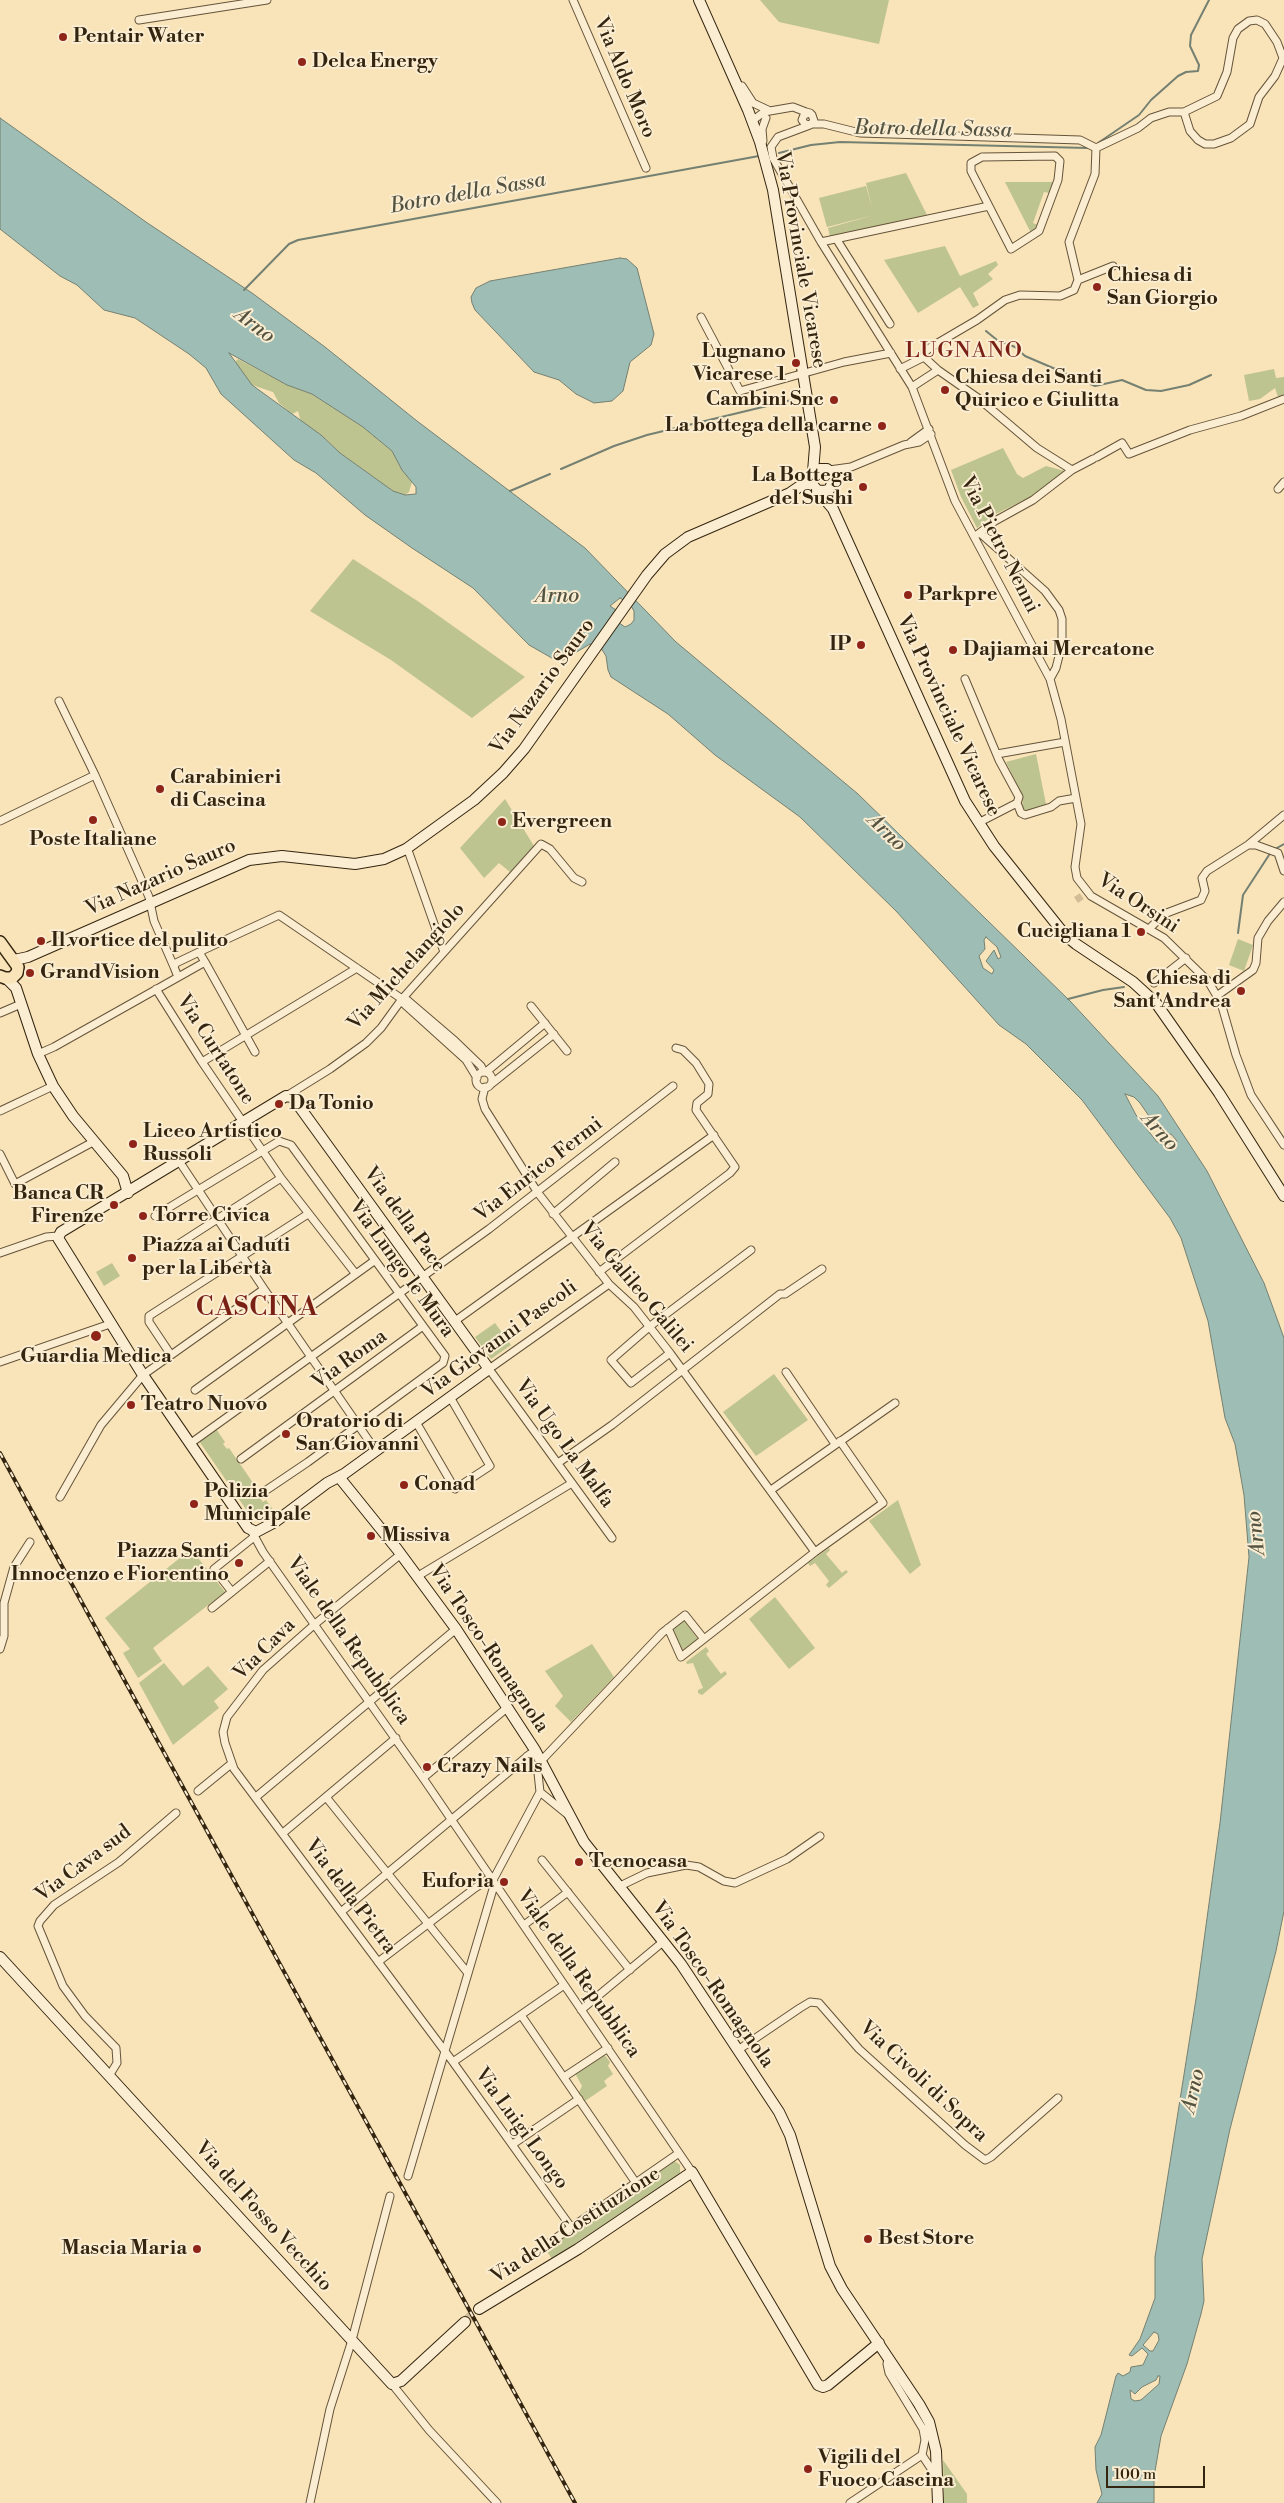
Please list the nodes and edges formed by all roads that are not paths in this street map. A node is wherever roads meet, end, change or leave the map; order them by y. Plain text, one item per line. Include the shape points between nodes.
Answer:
1 (267, 0) edge
2 (573, 0) edge
3 (699, 0) edge
4 (139, 20) dead end
5 (1283, 57) edge
6 (731, 71) junction
7 (783, 109) junction
8 (797, 109) junction
9 (770, 110) junction
10 (1184, 112) junction
11 (766, 118) junction
12 (802, 119) junction
13 (811, 120) junction
14 (752, 121) junction
15 (798, 129) junction
16 (1096, 148) junction
17 (767, 164) junction
18 (646, 168) dead end
19 (989, 206) junction
20 (836, 240) junction
21 (821, 242) junction
22 (1113, 266) dead end
23 (1078, 280) junction
24 (701, 317) dead end
25 (890, 324) dead end
26 (891, 353) junction
27 (924, 357) junction
28 (900, 369) junction
29 (938, 370) junction
30 (803, 373) junction
31 (912, 387) junction
32 (1284, 400) edge
33 (930, 432) junction
34 (919, 442) junction
35 (904, 446) junction
36 (936, 446) junction
37 (815, 447) junction
38 (851, 467) junction
39 (828, 470) junction
40 (1072, 470) junction
41 (813, 476) junction
42 (1284, 482) edge
43 (833, 485) junction
44 (1278, 489) dead end
45 (817, 490) junction
46 (790, 493) junction
47 (833, 509) junction
48 (981, 534) junction
49 (973, 536) junction
50 (965, 679) dead end
51 (1050, 679) junction
52 (59, 701) dead end
53 (1065, 742) junction
54 (997, 754) junction
55 (95, 775) junction
56 (1074, 799) junction
57 (1017, 803) junction
58 (1284, 815) edge
59 (0, 821) edge
60 (978, 823) junction
61 (1248, 845) junction
62 (409, 854) dead end
63 (1284, 871) edge
64 (582, 882) dead end
65 (151, 902) junction
66 (1284, 902) edge
67 (1150, 928) junction
68 (1, 945) edge
69 (199, 952) junction
70 (444, 952) junction
71 (1186, 958) junction
72 (0, 961) edge
73 (205, 962) junction
74 (174, 967) junction
75 (357, 968) junction
76 (9, 971) edge
77 (178, 977) junction
78 (1154, 983) dead end
79 (156, 989) junction
80 (1218, 995) junction
81 (402, 999) junction
82 (21, 1004) junction
83 (532, 1006) dead end
84 (0, 1013) edge
85 (545, 1023) junction
86 (554, 1034) junction
87 (245, 1035) junction
88 (676, 1048) dead end
89 (568, 1051) dead end
90 (255, 1052) dead end
91 (38, 1054) junction
92 (202, 1062) junction
93 (485, 1072) junction
94 (477, 1078) junction
95 (53, 1086) junction
96 (488, 1086) junction
97 (673, 1086) dead end
98 (288, 1095) junction
99 (0, 1111) edge
100 (243, 1121) junction
101 (714, 1135) junction
102 (93, 1142) junction
103 (1284, 1145) edge
104 (262, 1152) junction
105 (0, 1154) edge
106 (179, 1161) junction
107 (615, 1162) dead end
108 (122, 1176) junction
109 (281, 1178) junction
110 (146, 1182) junction
111 (197, 1191) junction
112 (128, 1193) junction
113 (538, 1193) junction
114 (1284, 1196) edge
115 (308, 1214) junction
116 (553, 1214) junction
117 (155, 1216) dead end
118 (218, 1220) junction
119 (58, 1236) junction
120 (572, 1238) junction
121 (174, 1247) dead end
122 (751, 1250) dead end
123 (0, 1253) edge
124 (242, 1256) junction
125 (374, 1261) junction
126 (822, 1269) dead end
127 (599, 1272) junction
128 (355, 1273) junction
129 (423, 1277) junction
130 (609, 1284) junction
131 (264, 1290) junction
132 (398, 1293) junction
133 (455, 1321) junction
134 (286, 1323) junction
135 (110, 1324) junction
136 (423, 1326) junction
137 (649, 1327) junction
138 (670, 1353) junction
139 (171, 1355) junction
140 (310, 1357) junction
141 (0, 1362) edge
142 (489, 1369) junction
143 (683, 1370) junction
144 (786, 1372) dead end
145 (144, 1375) junction
146 (194, 1390) dead end
147 (334, 1392) junction
148 (450, 1397) junction
149 (895, 1403) dead end
150 (416, 1422) junction
151 (358, 1425) junction
152 (191, 1443) junction
153 (838, 1443) junction
154 (376, 1451) junction
155 (241, 1460) dead end
156 (558, 1463) junction
157 (339, 1477) junction
158 (572, 1483) junction
159 (770, 1490) junction
160 (266, 1491) dead end
161 (60, 1497) dead end
162 (252, 1534) junction
163 (612, 1538) dead end
164 (30, 1542) dead end
165 (815, 1552) junction
166 (401, 1554) junction
167 (270, 1561) junction
168 (418, 1576) junction
169 (232, 1592) junction
170 (212, 1608) dead end
171 (315, 1624) junction
172 (668, 1628) junction
173 (456, 1629) junction
174 (704, 1639) junction
175 (0, 1649) edge
176 (369, 1702) junction
177 (508, 1707) junction
178 (396, 1738) junction
179 (531, 1753) junction
180 (541, 1761) junction
181 (231, 1764) junction
182 (423, 1778) junction
183 (198, 1791) dead end
184 (540, 1792) junction
185 (256, 1797) junction
186 (326, 1797) junction
187 (176, 1813) dead end
188 (570, 1817) junction
189 (452, 1820) junction
190 (283, 1833) junction
191 (820, 1836) dead end
192 (542, 1860) dead end
193 (389, 1873) junction
194 (493, 1880) junction
195 (618, 1887) junction
196 (568, 1892) junction
197 (341, 1912) junction
198 (427, 1923) junction
199 (524, 1926) junction
200 (664, 1941) junction
201 (0, 1957) edge
202 (378, 1962) junction
203 (630, 1970) junction
204 (467, 1972) junction
205 (564, 1985) junction
206 (581, 2010) junction
207 (521, 2015) junction
208 (450, 2028) junction
209 (434, 2037) junction
210 (608, 2048) junction
211 (444, 2049) junction
212 (738, 2050) junction
213 (453, 2062) junction
214 (109, 2076) junction
215 (564, 2077) junction
216 (1058, 2098) dead end
217 (579, 2099) junction
218 (513, 2144) junction
219 (679, 2153) junction
220 (692, 2172) junction
221 (408, 2176) dead end
222 (636, 2183) junction
223 (390, 2196) dead end
224 (571, 2227) junction
225 (543, 2247) dead end
226 (479, 2309) tunnel mouth
227 (465, 2322) tunnel mouth
228 (352, 2340) junction
229 (879, 2343) junction
230 (888, 2358) junction
231 (392, 2384) junction
232 (922, 2455) junction
233 (938, 2478) junction
234 (310, 2503) edge
235 (497, 2503) edge
236 (850, 2503) edge
237 (938, 2503) edge

1 - 4 street
2 - 18 street, Via Aldo Moro
3 - 6 main road, Via Provinciale Vicarese
5 - 10 street via 1276,76 1259,97 1250,124 1231,138 1205,144 1190,130
5 - 10 street via 1265,24 1249,21 1233,38 1221,90 1211,100
6 - 9 street via 753,104
6 - 14 main road, Via Provinciale Vicarese
7 - 8 street
7 - 9 street
7 - 11 street
8 - 12 street
8 - 13 street
9 - 14 street
10 - 16 street via 1169,112 1151,118 1138,128
11 - 14 street
11 - 17 street via 762,132
12 - 13 street via 805,124
12 - 15 street
13 - 15 street
13 - 16 street via 860,133 1080,140
14 - 17 main road, Via Provinciale Vicarese
15 - 21 street, Via Pietro Nenni via 778,137 771,150
16 - 23 street via 1095,174 1069,242
17 - 30 main road, Via Provinciale Vicarese
19 - 19 street via 970,168 974,160 982,157 1055,156 1059,159 1060,171 1039,231 1012,249
19 - 20 street
20 - 21 street
20 - 25 street
21 - 26 street, Via Pietro Nenni
22 - 23 street
23 - 27 street via 1073,291 1060,296 1020,295 1005,300 931,347
24 - 30 street via 740,391
26 - 28 street, Via Pietro Nenni
26 - 30 street
27 - 28 street
27 - 29 street
28 - 31 street, Via Pietro Nenni
29 - 31 street
29 - 40 street via 978,398 1037,448
30 - 37 main road, Via Provinciale Vicarese
31 - 33 street, Via Pietro Nenni
32 - 40 street via 1174,435 1129,454 1122,443
33 - 34 street
33 - 35 street
33 - 36 street, Via Pietro Nenni
34 - 35 street
34 - 36 street
35 - 38 street
36 - 49 street, Via Pietro Nenni via 955,501
37 - 39 main road, Via Provinciale Vicarese
37 - 41 main road, Via Provinciale Vicarese
38 - 39 street
38 - 43 street
39 - 41 main road via 820,469
39 - 43 main road via 834,475
40 - 48 street via 1033,500 995,521
41 - 45 main road via 812,484
41 - 46 main road, Via Nazario Sauro
42 - 44 street
43 - 45 main road via 826,491
43 - 47 main road, Via Provinciale Vicarese
45 - 46 main road, Via Nazario Sauro
45 - 47 main road, Via Provinciale Vicarese
46 - 65 main road, Via Nazario Sauro via 688,537 665,554 524,749 491,785 463,809 399,853 378,861 355,864 289,856 255,858
47 - 60 main road, Via Provinciale Vicarese via 965,801
48 - 49 street
48 - 51 street via 1045,591 1059,610 1062,644
49 - 51 street, Via Pietro Nenni
50 - 54 street
51 - 53 street, Via Orsini
52 - 55 street
53 - 54 street
53 - 56 street, Via Orsini
54 - 57 street via 1018,794
55 - 59 street
55 - 65 street
56 - 57 street via 1023,814
56 - 67 street, Via Orsini via 1081,824 1076,874 1086,893
57 - 60 street
58 - 61 street
60 - 114 main road, Via Provinciale Vicarese via 1066,934 1133,982 1156,1003 1219,1093
61 - 63 street via 1281,856
61 - 67 street via 1207,871 1202,878 1205,891 1201,900 1164,914
62 - 70 street
64 - 70 street, Via Michelangiolo via 574,878 550,849 541,844
65 - 74 street via 154,921
65 - 76 main road, Via Nazario Sauro via 28,958
66 - 80 street via 1258,938 1253,970
67 - 71 street, Via Orsini
68 - 72 main road
68 - 76 main road
69 - 73 street
69 - 74 street
69 - 75 street via 279,915
70 - 81 street, Via Michelangiolo
71 - 78 street
71 - 80 street, Via Orsini
72 - 76 main road via 7,958
73 - 77 street
73 - 87 street
74 - 77 street
75 - 81 street
75 - 87 street
76 - 82 main road
77 - 79 street
79 - 91 street
79 - 92 street, Via Curtatone
80 - 103 street, Via Orsini via 1249,1090
81 - 93 street, Via Galileo Galilei via 408,1000 455,1041
81 - 94 street via 466,1060
81 - 98 street, Via Michelangiolo via 381,1028 366,1042
82 - 84 street
82 - 91 main road
83 - 85 street
85 - 86 street
85 - 93 street
86 - 89 street
86 - 96 street
87 - 90 street
87 - 92 street
88 - 101 street via 683,1050 696,1063 709,1084 708,1094 696,1106
91 - 95 main road
92 - 100 street, Via Curtatone
93 - 94 street
93 - 96 street, Via Galileo Galilei via 491,1076
94 - 96 street via 479,1085
95 - 99 street
95 - 102 main road
96 - 113 street, Via Galileo Galilei via 482,1099 485,1109
97 - 113 street, Via Enrico Fermi
98 - 100 main road, Via Michelangiolo
98 - 129 main road, Via della Pace
100 - 104 street, Via Curtatone
100 - 106 main road, Via Michelangiolo
101 - 120 street
101 - 127 street, Via Giovanni Pascoli via 734,1164 730,1173
102 - 105 street via 15,1184
102 - 108 main road
104 - 109 street, Via Curtatone
104 - 111 street, Via Lungo le Mura
104 - 125 street, Via Lungo le Mura via 280,1141 290,1145
106 - 110 main road, Via Michelangiolo
106 - 111 street
107 - 116 street
108 - 110 main road
108 - 112 main road
109 - 115 street, Via Curtatone
109 - 118 street
110 - 112 main road, Via Michelangiolo
111 - 117 street, Via Lungo le Mura
111 - 118 street
112 - 119 main road, Via Michelangiolo
113 - 116 street, Via Galileo Galilei
113 - 129 street, Via Enrico Fermi
115 - 124 street
115 - 128 street, Via Curtatone
116 - 120 street, Via Galileo Galilei
118 - 121 street
118 - 124 street
119 - 123 street
119 - 135 main road
120 - 127 street, Via Galileo Galilei
120 - 133 street
122 - 137 street
124 - 131 street
124 - 139 street via 148,1317
125 - 128 street
125 - 132 street, Via Lungo le Mura
126 - 143 street via 785,1294 780,1294
127 - 130 street, Via Galileo Galilei
128 - 134 street
129 - 132 street, Via Enrico Fermi
129 - 133 main road, Via della Pace
130 - 137 street, Via Galileo Galilei via 634,1307
130 - 142 street, Via Giovanni Pascoli
131 - 134 street
131 - 139 street
132 - 136 street, Via Lungo le Mura
132 - 140 street, Via Enrico Fermi
133 - 142 main road, Via della Pace
134 - 140 street
134 - 146 street
135 - 141 street
135 - 145 main road
136 - 147 street, Via Roma
136 - 151 street, Via Lungo le Mura via 445,1356 443,1363
137 - 138 street, Via Galileo Galilei
137 - 138 street via 611,1360 630,1383
138 - 143 street, Via Galileo Galilei
139 - 145 street
140 - 147 street
140 - 152 street, Via Enrico Fermi
142 - 148 main road, Via Giovanni Pascoli
142 - 156 street, Via Ugo La Malfa
143 - 156 street
143 - 159 street, Via Galileo Galilei
144 - 153 street
145 - 152 main road
145 - 161 street via 101,1425
147 - 151 street
147 - 155 street, Via Roma
148 - 150 main road, Via Giovanni Pascoli
148 - 150 street via 490,1466 455,1489
149 - 153 street
150 - 154 main road, Via Giovanni Pascoli
151 - 154 street
151 - 160 street, Via Lungo le Mura
152 - 162 main road
153 - 159 street
153 - 165 street via 882,1502
154 - 157 main road, Via Giovanni Pascoli
156 - 158 street, Via Ugo La Malfa
157 - 162 main road, Via Giovanni Pascoli via 262,1531
157 - 166 main road, Via Tosco-Romagnola
158 - 163 street, Via Ugo La Malfa
158 - 168 street
159 - 165 street, Via Galileo Galilei
162 - 167 street, Viale della Repubblica
162 - 169 street via 214,1569
164 - 175 street via 14,1568 4,1602 4,1636
165 - 174 street
166 - 168 main road, Via Tosco-Romagnola
166 - 171 street, Via Cava
167 - 169 street
167 - 171 street, Viale della Repubblica
168 - 173 main road, Via Tosco-Romagnola
169 - 170 street
171 - 176 street, Viale della Repubblica
171 - 181 street, Via Cava via 263,1670 227,1717 223,1734
172 - 174 street via 685,1615
172 - 174 street via 681,1657
172 - 180 street
173 - 176 street
173 - 177 main road, Via Tosco-Romagnola
176 - 178 street, Viale della Repubblica
176 - 185 street
177 - 179 main road, Via Tosco-Romagnola
177 - 182 street
178 - 182 street, Viale della Repubblica
178 - 186 street
179 - 180 main road, Via Tosco-Romagnola
179 - 184 street
179 - 189 street
180 - 188 main road, Via Tosco-Romagnola
181 - 183 street
181 - 185 street, Via della Pietra
182 - 189 street, Viale della Repubblica
184 - 188 street
184 - 194 street
185 - 190 street, Via della Pietra
186 - 190 street
186 - 193 street
187 - 214 street, Via Cava sud via 119,1862 54,1905 38,1926 63,1986 116,2048 117,2063
188 - 195 main road, Via Tosco-Romagnola via 584,1842
189 - 193 street
189 - 194 street, Viale della Repubblica
190 - 197 street, Via della Pietra
191 - 195 street via 787,1859 735,1883 724,1881 699,1867 686,1865 647,1873
192 - 196 street
193 - 197 street
193 - 198 street
194 - 198 street via 487,1880
194 - 199 street, Viale della Repubblica
194 - 204 street
195 - 200 main road, Via Tosco-Romagnola
196 - 199 street
196 - 203 street
197 - 202 street, Via della Pietra
198 - 202 street
198 - 204 street
199 - 205 street, Viale della Repubblica
200 - 203 street
200 - 212 main road, Via Tosco-Romagnola
201 - 214 main road, Via del Fosso Vecchio
202 - 209 street, Via della Pietra
203 - 206 street
204 - 208 street
205 - 206 street, Viale della Repubblica
205 - 207 street
206 - 210 street, Viale della Repubblica
207 - 213 street
207 - 215 street
208 - 209 street
208 - 211 street
209 - 211 street, Via della Pietra
210 - 215 street
210 - 219 street, Viale della Repubblica
211 - 213 street, Via Luigi Longo
211 - 221 street
212 - 216 street, Via Civoli di Sopra via 810,2002 819,2003 859,2049 965,2146 985,2160
212 - 229 main road, Via Tosco-Romagnola via 786,2124 827,2259
213 - 218 street, Via Luigi Longo
214 - 228 main road, Via del Fosso Vecchio
215 - 217 street
217 - 218 street
217 - 222 street
218 - 224 street, Via Luigi Longo
219 - 220 street, Viale della Repubblica
219 - 222 street
220 - 226 main road, Via della Costituzione via 584,2246
220 - 229 main road, Viale della Repubblica via 818,2385 828,2385
222 - 224 street
223 - 228 street
224 - 225 street
227 - 231 main road via 398,2383
228 - 231 main road, Via del Fosso Vecchio
228 - 234 street via 330,2409
229 - 230 main road, Via Tosco-Romagnola
230 - 232 street via 889,2373 923,2429
230 - 233 main road, Via Tosco-Romagnola via 929,2422
231 - 235 street, Via del Fosso Vecchio via 429,2430
232 - 233 street
232 - 236 street
233 - 237 main road, Via Tosco-Romagnola

